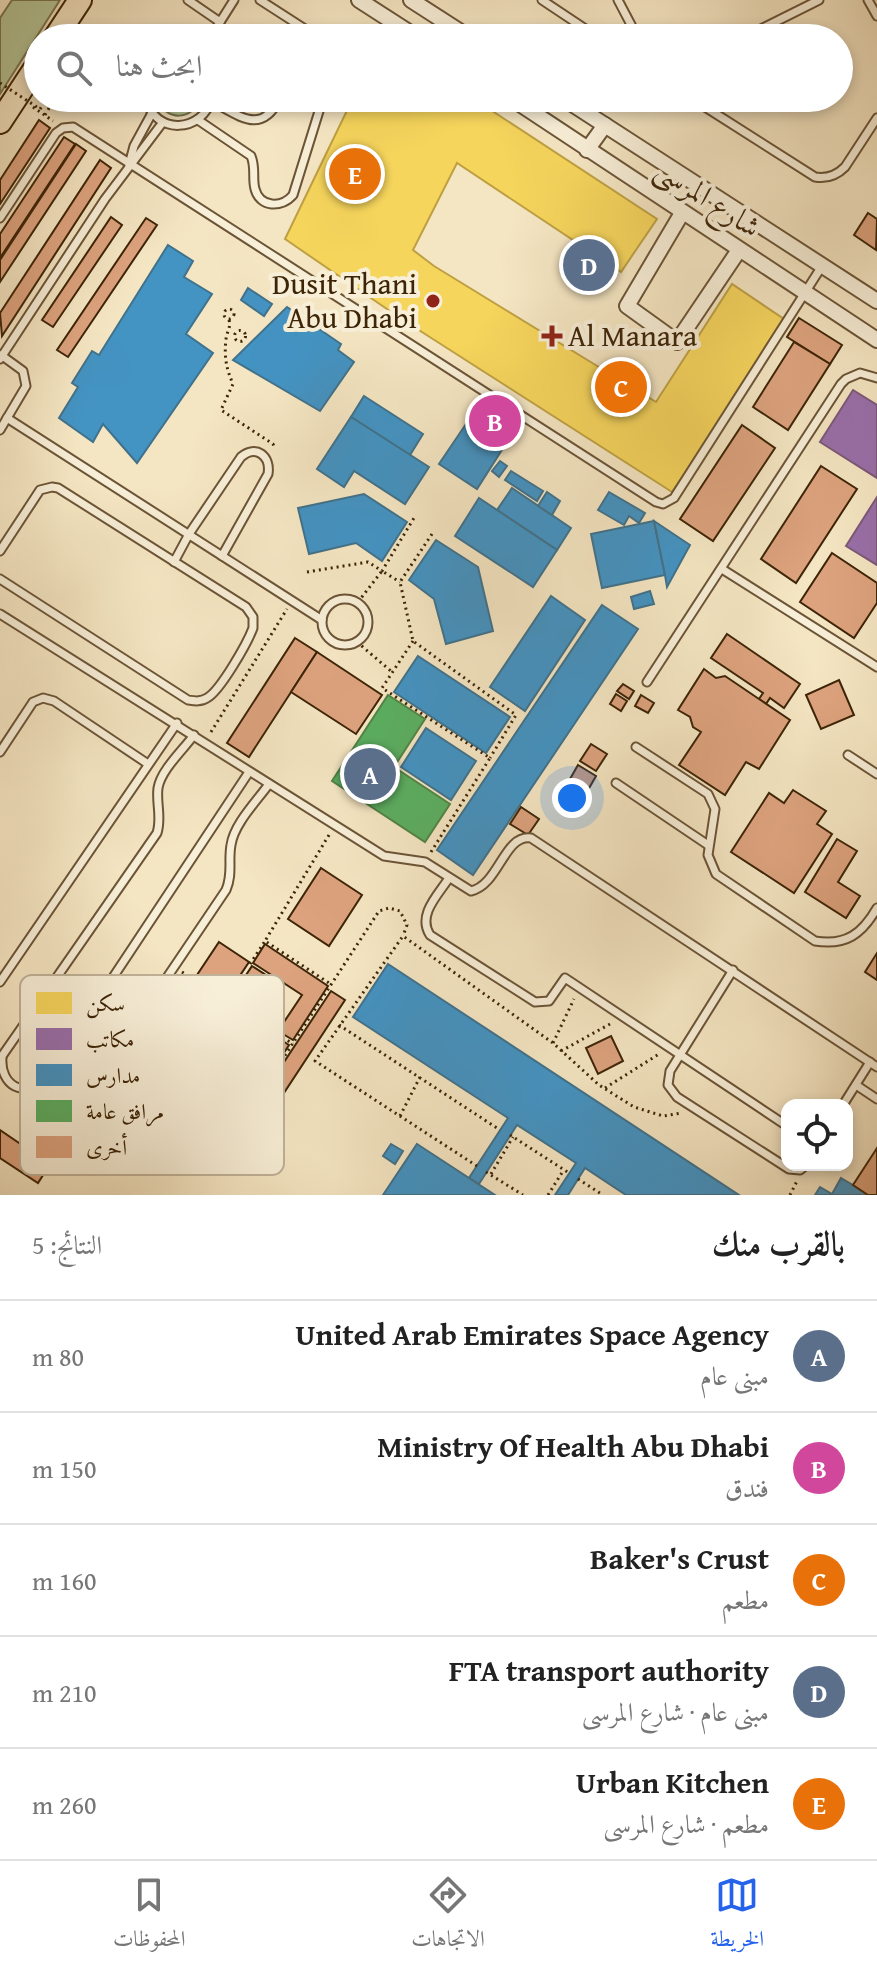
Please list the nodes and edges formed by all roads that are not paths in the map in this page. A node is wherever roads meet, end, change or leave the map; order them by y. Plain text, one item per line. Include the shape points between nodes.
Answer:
1 (80, 0) edge
2 (188, 0) edge
3 (234, 0) edge
4 (260, 0) edge
5 (359, 0) edge
6 (411, 0) edge
7 (542, 0) edge
8 (618, 0) edge
9 (819, 0) edge
10 (868, 0) edge
11 (877, 16) edge
12 (220, 22) joint
13 (64, 24) edge
14 (297, 24) edge
15 (396, 24) edge
16 (448, 24) edge
17 (578, 24) edge
18 (631, 24) edge
19 (771, 24) edge
20 (24, 76) edge
21 (8, 90) edge
22 (205, 112) edge
23 (234, 112) edge
24 (272, 112) edge
25 (319, 112) edge
26 (531, 112) edge
27 (585, 112) edge
28 (713, 112) edge
29 (152, 113) joint
30 (877, 118) edge
31 (198, 120) junction
32 (0, 122) edge
33 (163, 122) junction
34 (605, 125) junction
35 (587, 150) junction
36 (129, 165) junction
37 (682, 213) junction
38 (0, 218) edge
39 (739, 250) junction
40 (822, 266) junction
41 (805, 293) junction
42 (877, 301) edge
43 (877, 340) edge
44 (1, 356) edge
45 (877, 378) edge
46 (7, 418) junction
47 (0, 430) edge
48 (189, 534) junction
49 (0, 551) edge
50 (222, 556) junction
51 (174, 562) junction
52 (722, 569) junction
53 (0, 579) edge
54 (0, 614) edge
55 (322, 620) junction
56 (877, 667) edge
57 (647, 682) dead end
58 (177, 723) junction
59 (194, 735) junction
60 (636, 747) dead end
61 (0, 752) edge
62 (848, 755) dead end
63 (148, 764) junction
64 (249, 772) junction
65 (877, 774) edge
66 (616, 783) dead end
67 (269, 784) junction
68 (708, 845) junction
69 (449, 878) junction
70 (877, 908) edge
71 (733, 970) junction
72 (59, 975) edge
73 (115, 975) edge
74 (169, 975) edge
75 (0, 982) edge
76 (20, 1031) edge
77 (680, 1055) junction
78 (1, 1058) edge
79 (874, 1065) edge
80 (856, 1085) junction
81 (20, 1087) edge
82 (847, 1099) edge
83 (877, 1099) edge
84 (781, 1122) edge
85 (781, 1164) edge

1 - 13 main road
2 - 12 lane
3 - 12 lane
4 - 14 lane
5 - 15 street
6 - 16 street
7 - 17 lane
8 - 18 lane
9 - 19 lane
10 - 11 lane
20 - 21 main road
21 - 32 main road
22 - 31 lane
23 - 24 lane via 255,121
25 - 31 lane via 293,195 282,204 269,204 258,196 255,165 244,149
26 - 35 street, شارع المرسى
27 - 34 street, شارع المرسى
28 - 30 lane via 823,178 845,167
29 - 33 lane
29 - 36 lane
31 - 33 lane via 181,126
33 - 36 lane
34 - 35 street
34 - 40 street, شارع المرسى
35 - 37 street, شارع المرسى
36 - 38 lane via 78,130 63,128
36 - 41 lane via 656,502 674,498
36 - 44 lane
37 - 39 street, شارع المرسى
37 - 39 street via 627,306 677,342
39 - 41 street, شارع المرسى
40 - 41 lane
40 - 42 street, شارع المرسى
41 - 43 street, شارع المرسى
44 - 46 lane via 26,378
45 - 52 lane via 860,373 841,384
46 - 47 lane
46 - 48 lane
48 - 50 lane
48 - 50 lane via 241,457 247,451 265,456 268,474
48 - 51 lane
49 - 51 lane via 40,490 52,487
50 - 55 lane
51 - 53 lane via 246,607 253,617 251,634 203,701 188,700
52 - 56 lane
52 - 57 lane
54 - 58 lane
55 - 55 lane via 335,601 351,599 364,608 368,622 363,637 342,645 330,639
58 - 59 lane
58 - 63 lane
59 - 64 lane
59 - 72 lane via 161,779 157,833
60 - 68 lane via 708,794 714,817
61 - 63 lane via 33,702 43,698
62 - 65 lane
63 - 75 lane
64 - 67 lane
64 - 73 lane
66 - 68 lane
67 - 69 lane via 384,856 425,862
67 - 74 lane via 234,834 226,890
68 - 70 lane via 716,874 815,941 829,944 856,936
69 - 71 lane via 466,890 476,890 489,881 514,844 531,838
69 - 77 lane via 426,915 430,935 535,1002 549,1001 565,978
71 - 77 lane
71 - 79 lane
76 - 78 lane
77 - 84 lane
77 - 85 lane via 668,1085 677,1097
78 - 81 lane via 3,1074
79 - 80 lane
80 - 82 lane
80 - 83 lane

